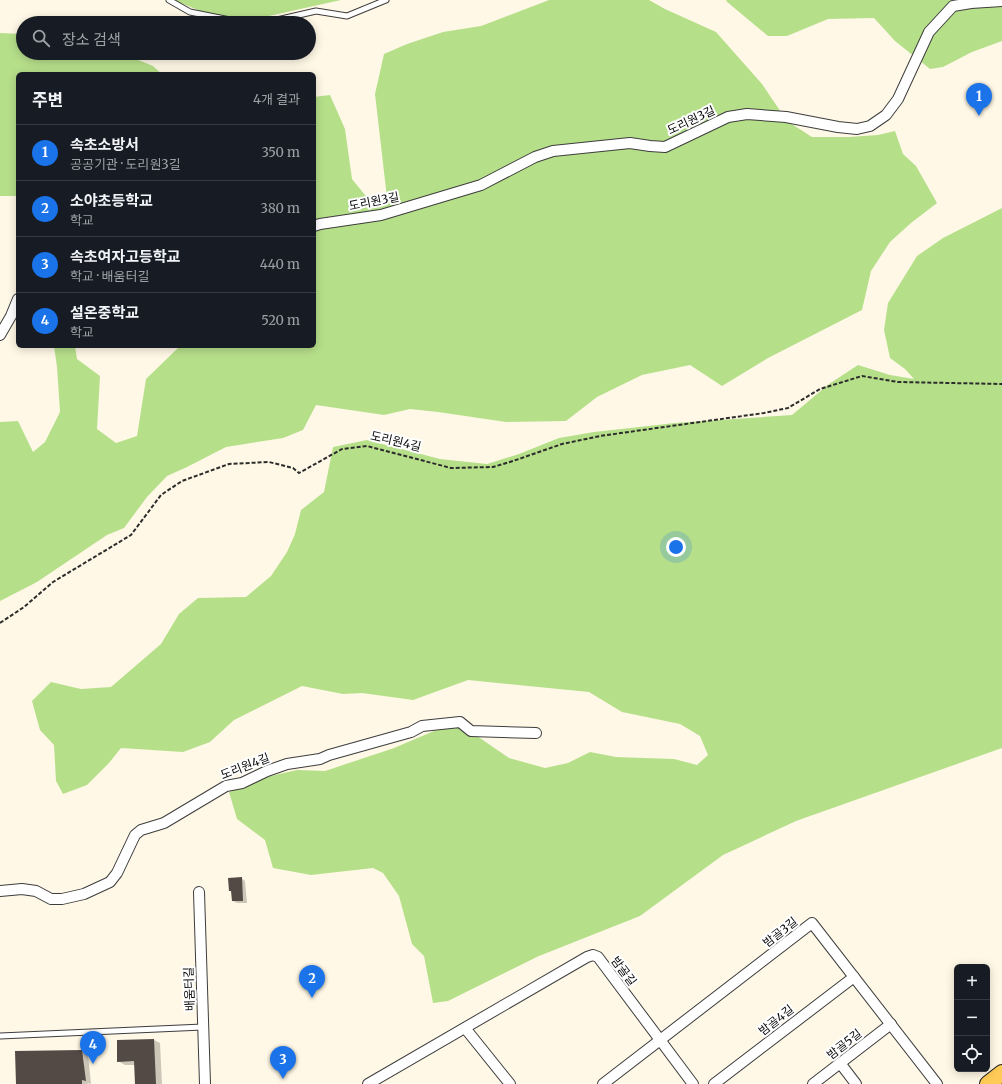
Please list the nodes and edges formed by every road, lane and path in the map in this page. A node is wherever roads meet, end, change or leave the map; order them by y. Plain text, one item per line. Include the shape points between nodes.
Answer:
1 (170, 0) edge
2 (386, 0) edge
3 (1002, 1) edge
4 (210, 16) edge
5 (294, 16) edge
6 (316, 225) edge
7 (16, 304) edge
8 (0, 335) edge
9 (1002, 384) edge
10 (0, 623) edge
11 (536, 733) dead end
12 (0, 891) edge
13 (199, 892) dead end
14 (854, 977) junction
15 (891, 1024) junction
16 (203, 1027) junction
17 (465, 1028) junction
18 (0, 1036) edge
19 (660, 1040) junction
20 (840, 1063) junction
21 (1002, 1073) edge
22 (205, 1084) edge
23 (368, 1084) edge
24 (510, 1084) edge
25 (603, 1084) edge
26 (693, 1084) edge
27 (714, 1084) edge
28 (813, 1084) edge
29 (856, 1084) edge
30 (937, 1084) edge
31 (988, 1084) edge

1 - 4 lane via 190,12
2 - 5 lane via 347,16 316,11
3 - 6 street, 도리원3길 via 971,2 953,6 929,32 898,99 886,115 870,126 857,129 806,120 747,114 728,117 665,147 630,143 553,151 481,185 381,215
7 - 8 street
9 - 10 path, 도리원4길 via 898,382 862,376 820,389 788,408 600,436 562,444 493,467 451,468 366,446 342,449 299,473 293,468 269,462 229,464 182,481 161,495 131,535 53,582 24,607
11 - 12 street, 도리원4길 via 471,731 460,722 422,726 411,732 320,759 288,764 242,783 226,786 164,823 141,830 135,835 110,882 84,894 51,899 36,891 22,888
13 - 16 street, 배움터길
14 - 15 street, 밤골3길
14 - 19 street, 밤골3길 via 812,924
14 - 27 street, 밤골4길
15 - 20 street, 밤골5길
15 - 30 street, 밤골3길
16 - 18 lane
16 - 22 street, 배움터길
17 - 19 street, 밤골길 via 593,955 598,957
17 - 23 street, 밤골길
17 - 24 street
19 - 25 street, 밤골3길
19 - 26 street, 밤골길
20 - 28 street, 밤골5길
20 - 29 street
21 - 31 main road

